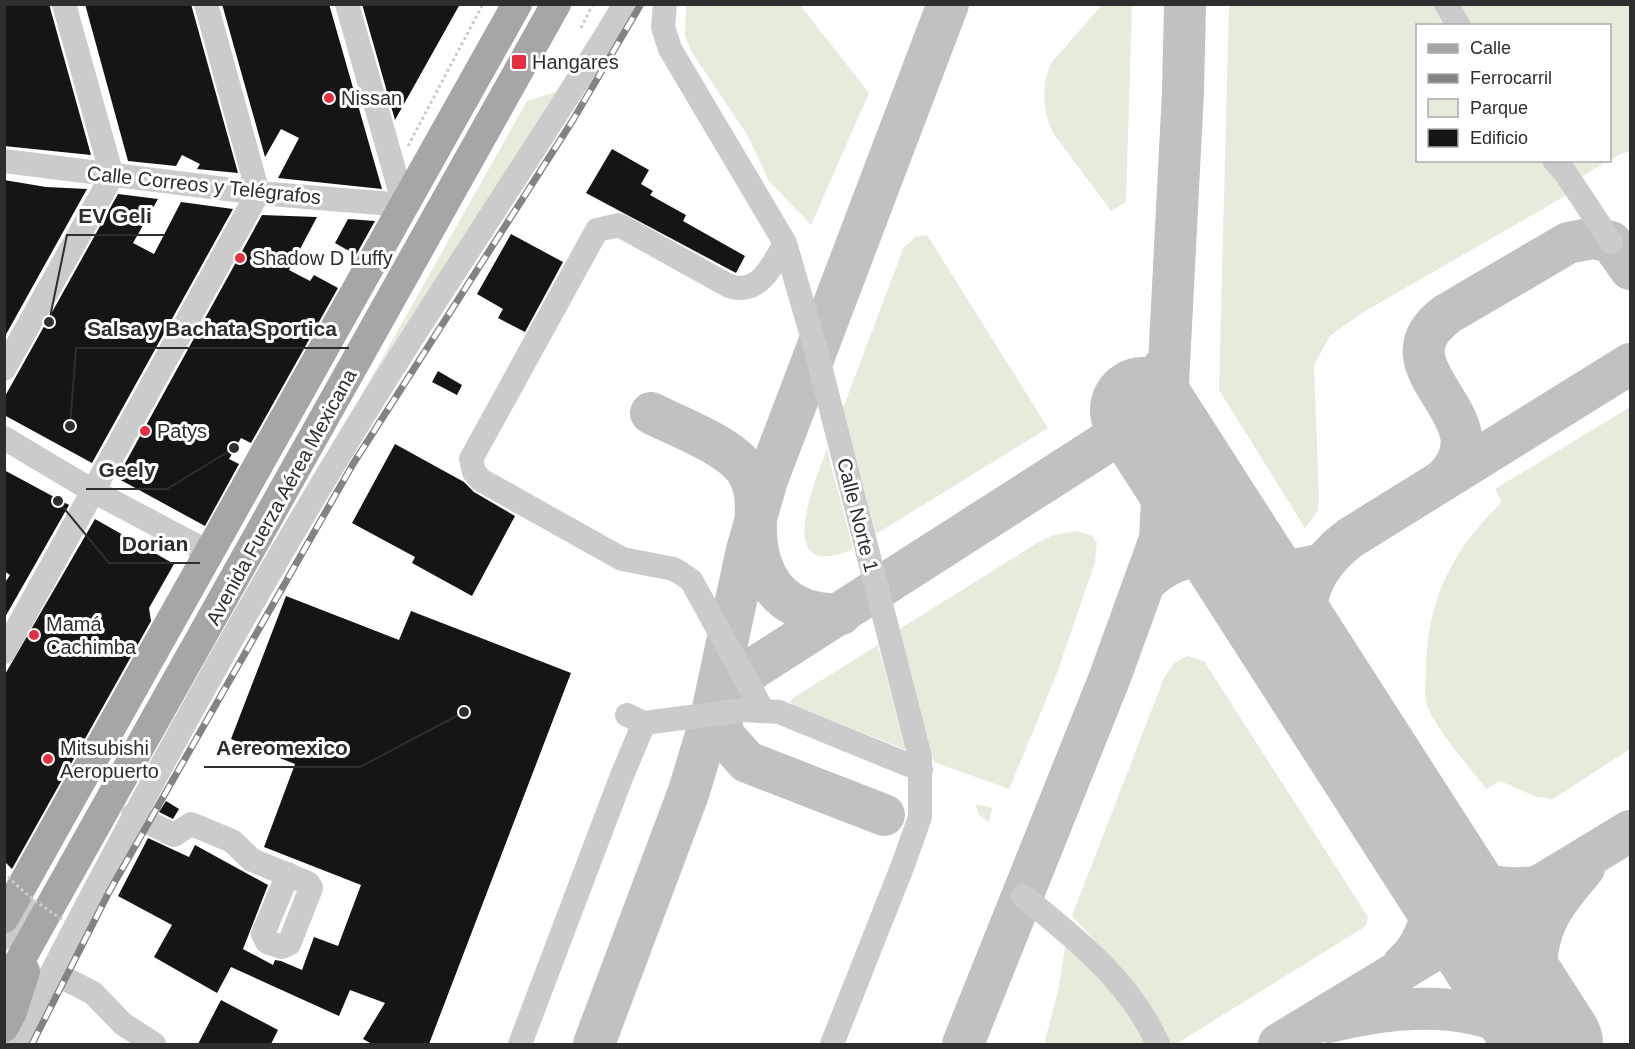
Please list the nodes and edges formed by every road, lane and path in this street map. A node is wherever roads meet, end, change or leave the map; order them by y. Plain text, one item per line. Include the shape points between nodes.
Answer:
1 (64, 4) edge
2 (206, 4) edge
3 (347, 4) edge
4 (483, 4) edge
5 (517, 4) edge
6 (527, 4) edge
7 (546, 4) edge
8 (556, 4) edge
9 (593, 4) edge
10 (625, 4) edge
11 (666, 4) edge
12 (1446, 4) edge
13 (1458, 24) edge
14 (581, 28) dead end
15 (414, 160) junction
16 (4, 161) edge
17 (1556, 162) edge
18 (112, 176) junction
19 (258, 193) junction
20 (404, 205) junction
21 (1611, 242) dead end
22 (785, 243) junction
23 (4, 369) edge
24 (4, 438) edge
25 (93, 490) junction
26 (210, 553) junction
27 (4, 652) edge
28 (762, 709) junction
29 (921, 770) junction
30 (133, 815) junction
31 (4, 872) edge
32 (288, 874) dead end
33 (1023, 896) dead end
34 (10, 916) edge
35 (84, 932) dead end
36 (4, 971) edge
37 (51, 972) junction
38 (7, 1009) edge
39 (15, 1044) edge
40 (154, 1044) edge
41 (520, 1044) edge
42 (832, 1044) edge
43 (1158, 1044) edge

1 - 18 street
2 - 19 street
3 - 20 street
4 - 15 path
5 - 15 main road, Avenida Fuerza Aérea Mexicana via 484,63
6 - 34 street
7 - 36 street
8 - 34 main road, Avenida Fuerza Aérea Mexicana
9 - 14 path
10 - 30 street via 352,433
11 - 22 street, Calle Norte 1 via 663,27 670,50
12 - 13 street
15 - 20 main road, Avenida Fuerza Aérea Mexicana
16 - 18 street, Calle Correos y Telégrafos
17 - 21 street
18 - 19 street, Calle Correos y Telégrafos
18 - 23 street
19 - 20 street, Calle Correos y Telégrafos
19 - 25 street
20 - 26 main road, Avenida Fuerza Aérea Mexicana
22 - 28 street via 759,282 740,289 618,225 597,230 471,459 481,480 622,559 674,569 691,579
22 - 29 street, Calle Norte 1 via 819,361
24 - 25 street
25 - 26 street
25 - 27 street
26 - 34 main road, Avenida Fuerza Aérea Mexicana
28 - 29 street via 779,712
28 - 41 street via 636,719 621,778
29 - 42 street, Calle Norte 1 via 920,817
30 - 32 street via 174,835 191,825 232,841 252,860
30 - 37 street
31 - 35 path, bridge via 63,921
33 - 43 street via 1090,950 1133,1000
34 - 38 main road
37 - 39 street
37 - 40 street via 93,993 123,1024

